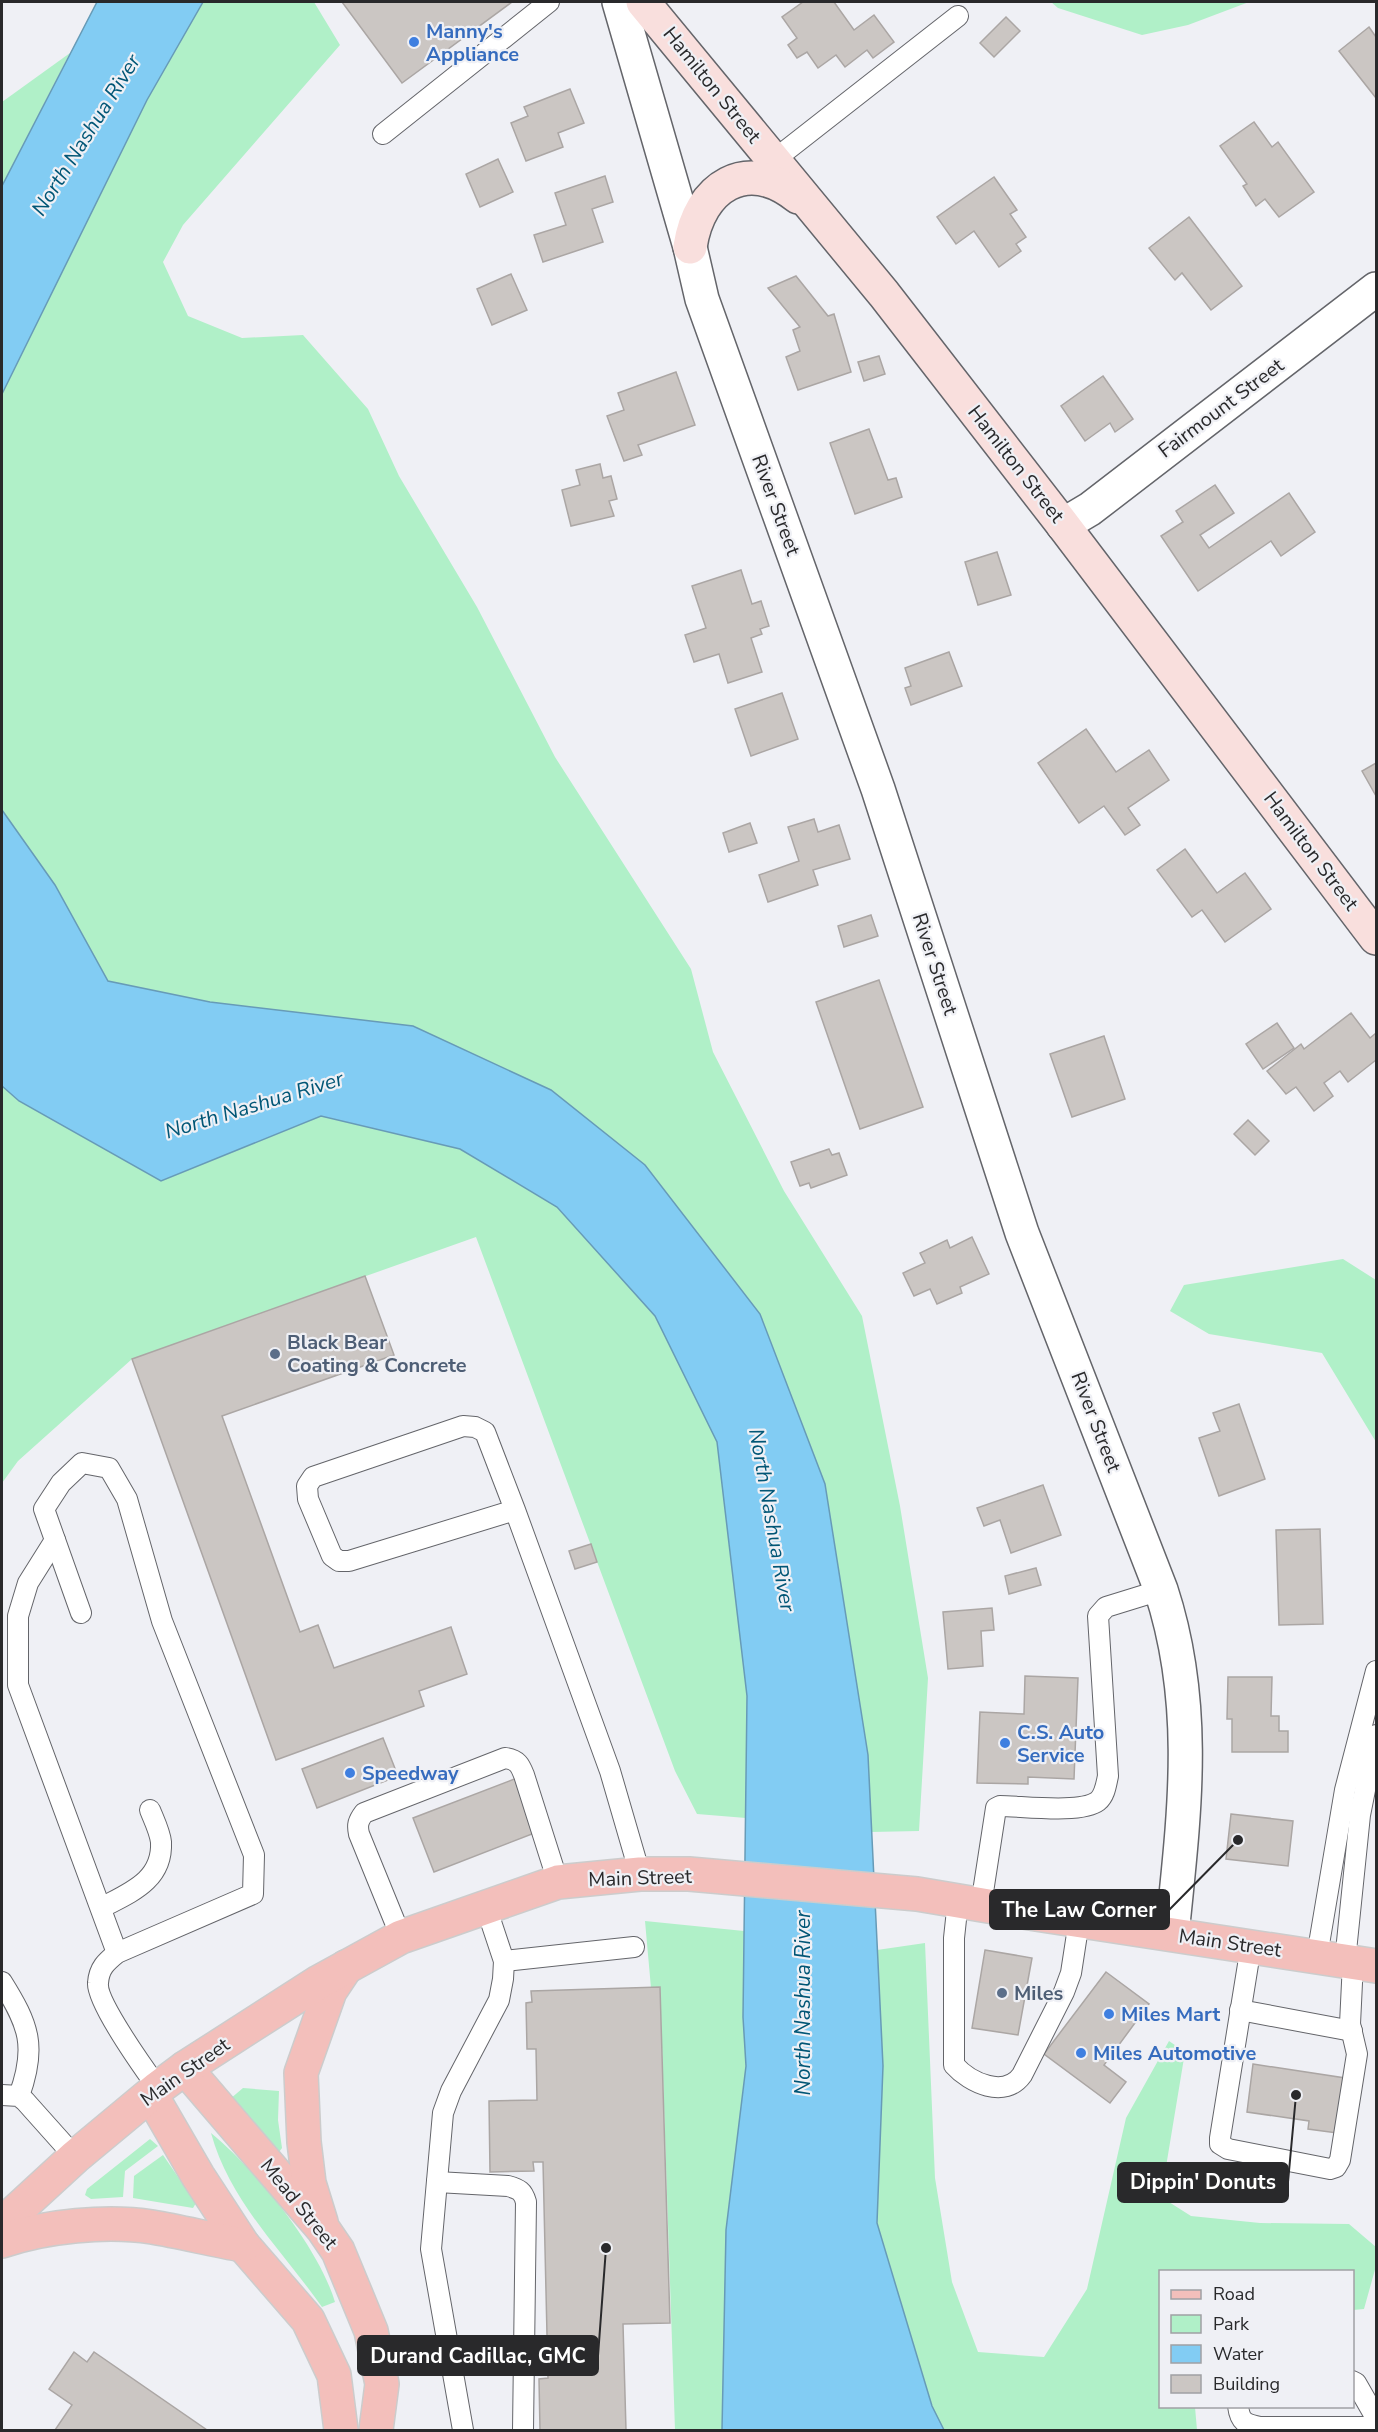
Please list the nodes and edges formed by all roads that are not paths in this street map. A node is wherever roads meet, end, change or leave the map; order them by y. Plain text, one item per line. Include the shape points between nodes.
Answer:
1 (549, 2) edge
2 (619, 2) edge
3 (643, 2) edge
4 (958, 16) dead end
5 (383, 134) dead end
6 (774, 160) junction
7 (814, 210) junction
8 (690, 247) junction
9 (1377, 289) edge
10 (1063, 525) junction
11 (1377, 938) edge
12 (515, 1510) junction
13 (55, 1540) junction
14 (1161, 1590) junction
15 (81, 1612) dead end
16 (1377, 1671) edge
17 (1377, 1736) edge
18 (150, 1810) dead end
19 (640, 1874) junction
20 (558, 1882) junction
21 (969, 1903) junction
22 (486, 1907) junction
23 (101, 1908) junction
24 (1079, 1921) junction
25 (1172, 1934) junction
26 (401, 1937) junction
27 (1251, 1946) junction
28 (634, 1947) dead end
29 (117, 1953) junction
30 (504, 1961) junction
31 (1348, 1961) edge
32 (346, 1967) junction
33 (2, 1982) edge
34 (2, 1991) edge
35 (1240, 2010) junction
36 (19, 2012) junction
37 (1352, 2031) junction
38 (185, 2068) junction
39 (154, 2092) junction
40 (10, 2096) edge
41 (75, 2157) junction
42 (437, 2182) junction
43 (2, 2224) edge
44 (323, 2229) junction
45 (2, 2241) edge
46 (243, 2245) junction
47 (1354, 2383) edge
48 (1238, 2408) edge
49 (1377, 2418) edge
50 (1377, 2427) edge
51 (341, 2430) edge
52 (376, 2430) edge
53 (462, 2430) edge
54 (524, 2430) edge

1 - 5 lane
2 - 8 street, River Street
3 - 6 main road, Hamilton Street
4 - 6 lane
6 - 7 main road, Hamilton Street
7 - 8 main road via 792,192 760,177 731,182 711,195 692,231
7 - 10 main road, Hamilton Street
8 - 14 street, River Street via 702,299 878,789 1022,1233
9 - 10 street, Fairmount Street via 1090,509
10 - 11 main road, Hamilton Street
12 - 12 lane via 485,1432 468,1426 313,1477 307,1486 308,1499 332,1556 339,1561
12 - 19 lane via 610,1771
13 - 15 lane
13 - 23 lane via 28,1582 18,1616 18,1685
13 - 29 lane via 44,1509 61,1483 82,1463 109,1468 127,1499 162,1621 254,1855 253,1894
14 - 21 lane via 1106,1606 1098,1616 1108,1776 1103,1795 1081,1808 996,1808
14 - 25 street, River Street via 1179,1654 1186,1737 1185,1805
16 - 31 lane via 1345,1790
17 - 31 lane via 1360,1815
18 - 23 lane via 161,1841 159,1863 144,1885
19 - 20 main road, Main Street
19 - 21 main road, Main Street via 917,1894
20 - 22 main road, Main Street
20 - 26 lane via 519,1763 506,1758 364,1813 359,1820 359,1834
21 - 24 main road, Main Street
21 - 24 lane via 954,1938 954,2065 972,2080 1005,2088 1022,2075 1064,1992 1075,1955
22 - 26 main road, Main Street
22 - 30 lane
23 - 29 lane
24 - 25 main road, Main Street
25 - 27 main road, Main Street
26 - 32 main road, Main Street
27 - 31 main road, Main Street
27 - 35 lane
28 - 30 lane
29 - 39 lane via 102,1964 97,1985
30 - 42 lane via 499,2000 443,2113
31 - 37 lane
32 - 38 main road, Main Street
32 - 44 main road via 330,1990 301,2073 309,2182
33 - 36 lane
34 - 36 lane
35 - 37 lane
35 - 37 lane via 1220,2144 1228,2149 1330,2169 1340,2160 1357,2054
36 - 40 lane via 30,2048 28,2073
38 - 39 main road, Main Street
38 - 44 main road, Mead Street
39 - 41 main road, Main Street
39 - 46 main road via 198,2176
40 - 41 lane
41 - 43 main road, Main Street
42 - 53 lane via 432,2260
42 - 54 lane via 508,2186 524,2194
44 - 52 main road, Mead Street via 338,2251 371,2331 382,2384
45 - 46 main road via 61,2228 113,2226 150,2227
46 - 51 main road via 308,2320 334,2376
47 - 49 lane
48 - 50 lane via 1245,2424 1260,2427

